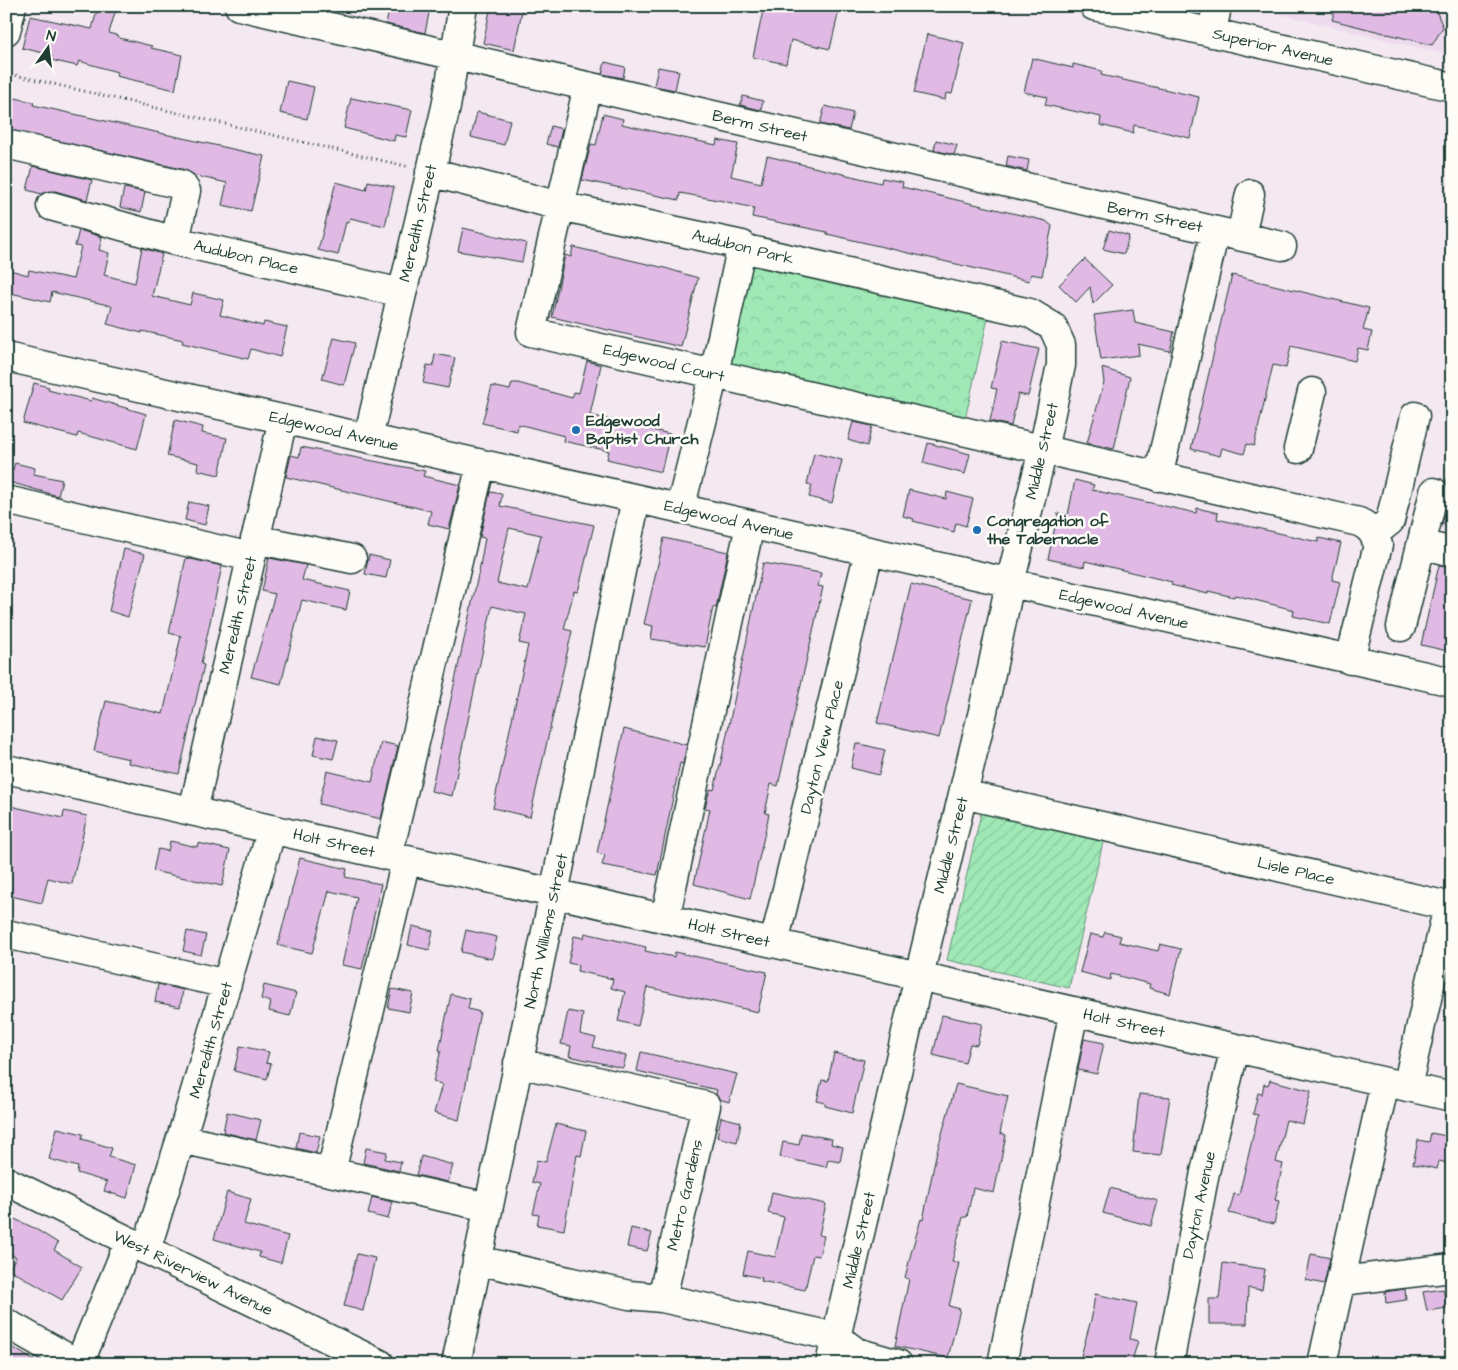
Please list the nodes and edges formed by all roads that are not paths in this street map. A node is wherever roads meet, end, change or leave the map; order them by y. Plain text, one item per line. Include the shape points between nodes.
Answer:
1 (12, 6) edge
2 (239, 6) edge
3 (463, 6) edge
4 (1094, 6) edge
5 (1217, 6) edge
6 (6, 30) edge
7 (1212, 33) junction
8 (454, 56) junction
9 (588, 86) junction
10 (1452, 86) edge
11 (6, 144) edge
12 (430, 172) junction
13 (1250, 194) dead end
14 (51, 206) dead end
15 (560, 206) junction
16 (1215, 230) junction
17 (1241, 236) junction
18 (176, 241) junction
19 (742, 245) junction
20 (1282, 246) dead end
21 (402, 293) junction
22 (1053, 327) joint
23 (6, 357) edge
24 (714, 374) junction
25 (1312, 392) dead end
26 (1415, 416) dead end
27 (283, 419) junction
28 (368, 438) junction
29 (1298, 449) dead end
30 (1043, 450) junction
31 (482, 464) junction
32 (1158, 477) junction
33 (1434, 492) dead end
34 (636, 499) junction
35 (6, 500) edge
36 (680, 509) junction
37 (750, 525) junction
38 (1374, 533) junction
39 (1422, 544) junction
40 (253, 548) junction
41 (869, 551) junction
42 (1452, 552) edge
43 (352, 559) dead end
44 (1010, 583) junction
45 (1401, 627) dead end
46 (1350, 660) junction
47 (1452, 682) edge
48 (6, 769) edge
49 (963, 794) junction
50 (193, 811) junction
51 (272, 829) junction
52 (397, 858) junction
53 (554, 893) junction
54 (1450, 907) edge
55 (666, 919) junction
56 (6, 934) edge
57 (774, 943) junction
58 (919, 976) junction
59 (227, 984) junction
60 (1074, 1011) junction
61 (1235, 1048) junction
62 (518, 1063) junction
63 (1396, 1084) junction
64 (1452, 1097) edge
65 (181, 1139) junction
66 (332, 1172) junction
67 (6, 1181) edge
68 (488, 1207) junction
69 (138, 1246) junction
70 (477, 1260) junction
71 (1452, 1268) edge
72 (1341, 1281) junction
73 (662, 1298) junction
74 (6, 1323) edge
75 (836, 1337) junction
76 (79, 1364) edge
77 (380, 1364) edge
78 (456, 1364) edge
79 (830, 1364) edge
80 (898, 1364) edge
81 (1002, 1364) edge
82 (1169, 1364) edge
83 (1322, 1364) edge

1 - 6 street
2 - 8 street, Berm Street
3 - 8 street, Meredith Street
4 - 7 street, Superior Avenue
5 - 7 street
7 - 10 street, Superior Avenue
8 - 9 street, Berm Street
8 - 12 street, Meredith Street
9 - 15 street, Edgewood Court
9 - 16 street, Berm Street
11 - 18 street, Audubon Place via 182,185 186,191
12 - 15 street, Audubon Park
12 - 21 street, Meredith Street
13 - 17 street
14 - 18 street
15 - 19 street, Audubon Park
15 - 24 street, Edgewood Court via 532,332
16 - 17 street, Berm Street
16 - 32 street
17 - 20 street, Berm Street
18 - 21 street, Audubon Place
19 - 22 street, Audubon Park via 746,249 1030,313
19 - 24 street
21 - 28 street, Meredith Street
22 - 30 street, Middle Street via 1061,345 1061,364
23 - 27 street, Edgewood Avenue
24 - 30 street, Edgewood Court
24 - 36 street
25 - 29 street
26 - 38 street via 1390,521
27 - 28 street, Edgewood Avenue
27 - 40 street, Meredith Street
28 - 31 street, Edgewood Avenue
30 - 32 street, Edgewood Court
30 - 44 street, Middle Street
31 - 34 street, Edgewood Avenue
31 - 52 street
32 - 38 street, Edgewood Court via 1359,522
33 - 39 street
34 - 36 street, Edgewood Avenue
34 - 53 street, North Williams Street
35 - 40 street
36 - 37 street, Edgewood Avenue
37 - 41 street, Edgewood Avenue
37 - 55 street
38 - 46 street via 1378,545
39 - 42 street
39 - 45 street
40 - 43 street
40 - 50 street, Meredith Street
41 - 44 street, Edgewood Avenue
41 - 57 street, Dayton View Place
44 - 46 street, Edgewood Avenue
44 - 49 street, Middle Street
46 - 47 street, Edgewood Avenue
48 - 50 street, Holt Street
49 - 54 street, Lisle Place
49 - 58 street, Middle Street
50 - 51 street, Holt Street
51 - 52 street, Holt Street
51 - 59 street, Meredith Street
52 - 53 street, Holt Street
52 - 66 street
53 - 55 street, Holt Street
53 - 62 street, North Williams Street
54 - 63 street, Lisle Place
55 - 57 street, Holt Street
56 - 59 street
57 - 58 street, Holt Street
58 - 60 street, Holt Street
58 - 75 street, Middle Street
59 - 65 street, Meredith Street
60 - 61 street, Holt Street
60 - 81 street
61 - 63 street, Holt Street
61 - 82 street, Dayton Avenue via 1205,1172
62 - 68 street, North Williams Street
62 - 73 street, Metro Gardens via 706,1106
63 - 64 street, Holt Street
63 - 72 street, Lisle Place
65 - 66 street
65 - 69 street, Meredith Street
66 - 68 street
67 - 69 street, West Riverview Avenue
68 - 70 street, North Williams Street
69 - 76 street, Meredith Street
69 - 77 street, West Riverview Avenue
70 - 73 street via 629,1295
70 - 78 street, North Williams Street
71 - 72 street
72 - 83 street, Lisle Place
73 - 75 street
74 - 76 street
75 - 79 street, Middle Street
75 - 80 street via 856,1352

